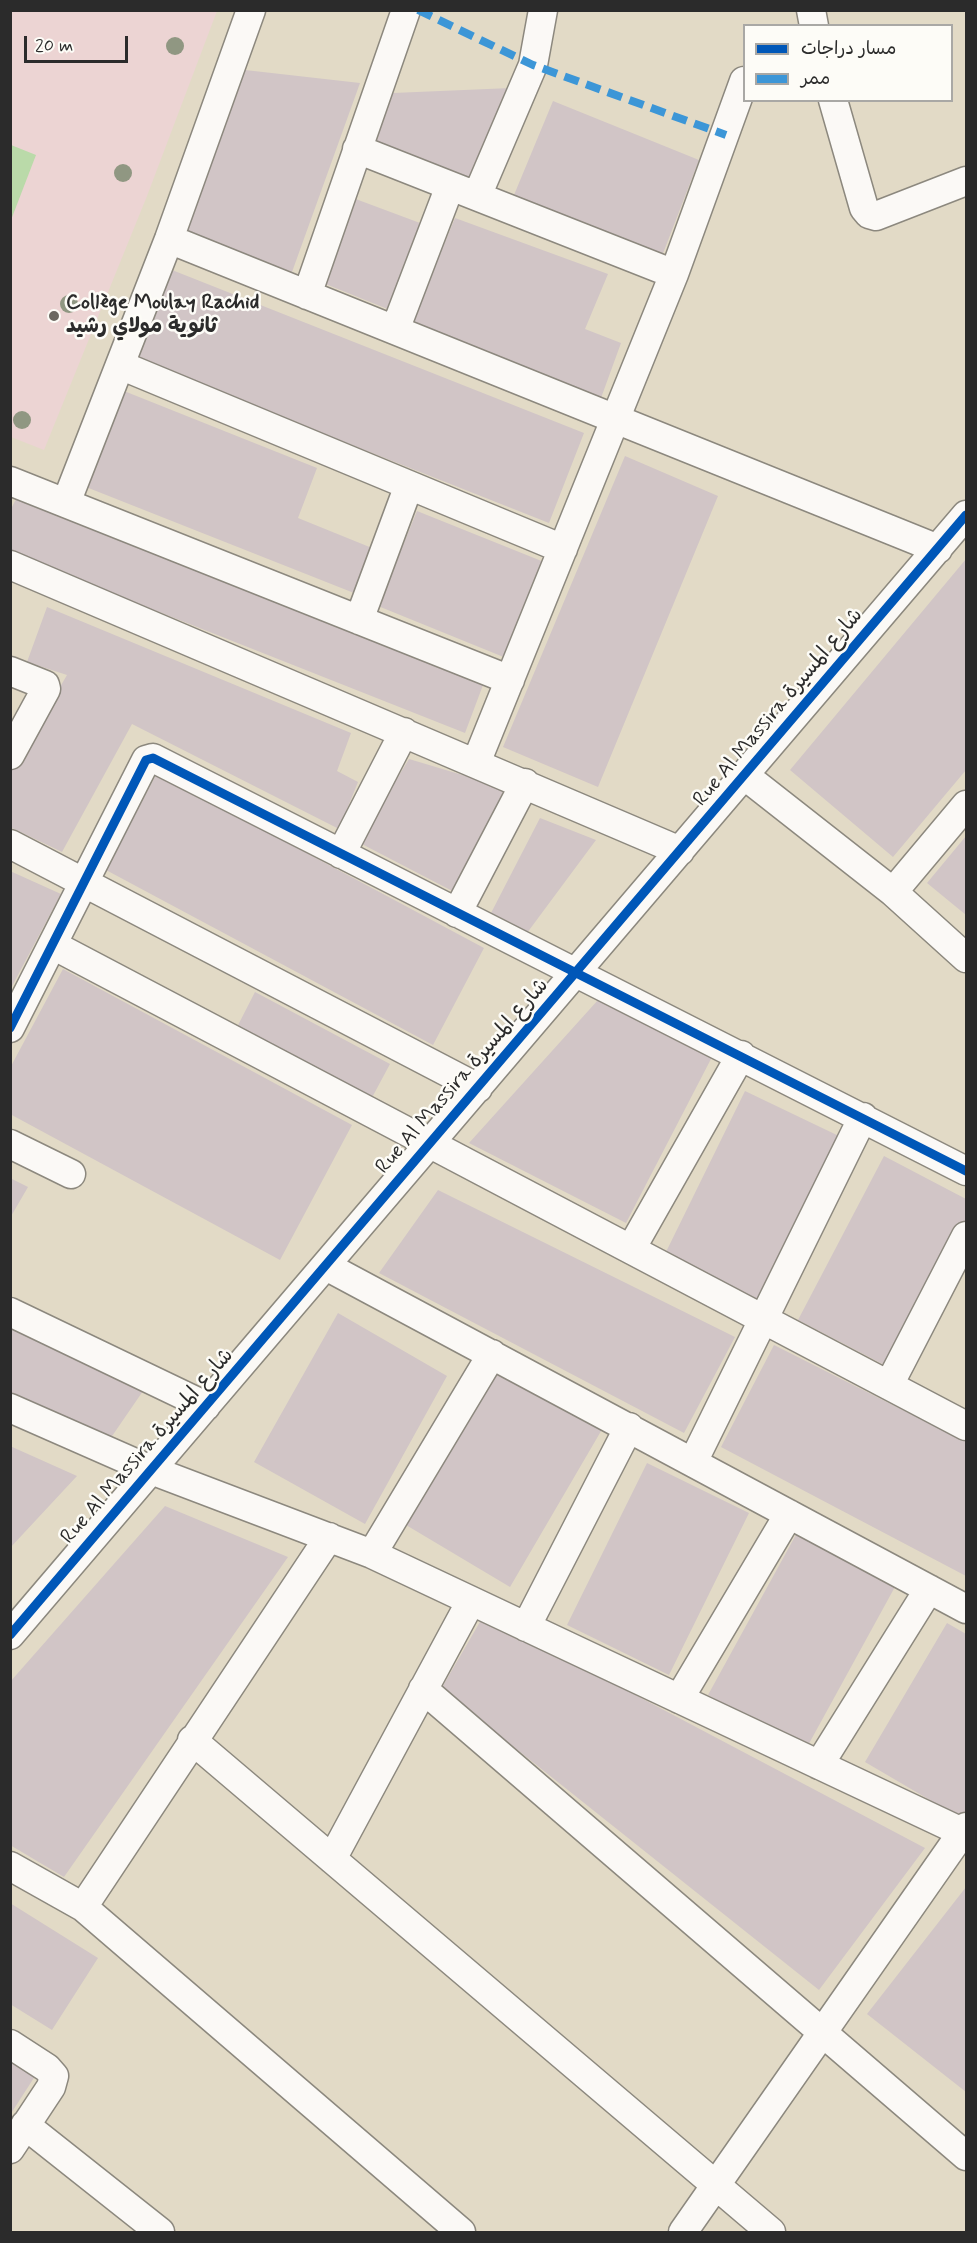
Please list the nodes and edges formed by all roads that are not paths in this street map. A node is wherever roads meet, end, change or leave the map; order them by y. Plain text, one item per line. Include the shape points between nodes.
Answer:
1 (251, 10) edge
2 (406, 10) edge
3 (543, 10) edge
4 (743, 84) edge
5 (833, 102) edge
6 (357, 149) junction
7 (966, 181) edge
8 (450, 186) junction
9 (477, 196) junction
10 (169, 239) junction
11 (674, 274) junction
12 (307, 295) junction
13 (395, 330) junction
14 (120, 365) junction
15 (616, 419) junction
16 (10, 481) edge
17 (409, 485) junction
18 (66, 503) junction
19 (966, 515) edge
20 (563, 549) junction
21 (938, 549) junction
22 (10, 565) edge
23 (359, 620) junction
24 (10, 671) edge
25 (510, 680) junction
26 (405, 732) junction
27 (10, 755) edge
28 (476, 763) junction
29 (744, 776) junction
30 (525, 783) junction
31 (966, 805) edge
32 (10, 844) edge
33 (680, 851) junction
34 (341, 854) junction
35 (85, 883) junction
36 (893, 892) junction
37 (457, 913) junction
38 (53, 945) junction
39 (966, 958) edge
40 (576, 974) junction
41 (10, 1028) edge
42 (741, 1055) junction
43 (478, 1088) junction
44 (863, 1117) junction
45 (10, 1144) edge
46 (430, 1144) junction
47 (966, 1171) edge
48 (71, 1174) dead end
49 (966, 1236) edge
50 (631, 1249) junction
51 (326, 1266) junction
52 (10, 1312) edge
53 (764, 1319) junction
54 (492, 1354) junction
55 (889, 1385) junction
56 (206, 1406) junction
57 (10, 1408) edge
58 (966, 1426) edge
59 (629, 1427) junction
60 (693, 1462) junction
61 (151, 1470) junction
62 (789, 1514) junction
63 (329, 1537) junction
64 (372, 1554) junction
65 (929, 1589) junction
66 (471, 1601) junction
67 (966, 1609) edge
68 (526, 1627) junction
69 (10, 1635) edge
70 (423, 1689) junction
71 (679, 1699) junction
72 (192, 1740) junction
73 (819, 1765) junction
74 (965, 1831) edge
75 (332, 1859) junction
76 (10, 1866) edge
77 (83, 1907) junction
78 (823, 2033) junction
79 (10, 2044) edge
80 (25, 2125) junction
81 (963, 2145) edge
82 (10, 2149) edge
83 (716, 2185) junction
84 (160, 2232) edge
85 (461, 2232) edge
86 (683, 2232) edge
87 (771, 2232) edge

1 - 10 street
2 - 6 street
3 - 9 street via 533,65
4 - 11 street
5 - 7 street via 869,214 876,216
6 - 8 street
6 - 12 street
8 - 9 street
8 - 13 street
9 - 11 street
10 - 12 street
10 - 14 street
11 - 15 street
12 - 13 street
13 - 15 street
14 - 17 street
14 - 18 street
15 - 20 street
15 - 21 street
16 - 18 street
17 - 20 street
17 - 23 street
18 - 23 street
19 - 21 street, Rue Al Massira شارع المسيرة
20 - 25 street
21 - 29 street, Rue Al Massira شارع المسيرة
22 - 26 street
23 - 25 street
24 - 27 street via 45,685 46,689
25 - 28 street
26 - 28 street
26 - 34 street
28 - 30 street
29 - 33 street, Rue Al Massira شارع المسيرة
29 - 36 street
30 - 33 street
30 - 37 street
31 - 36 street
32 - 35 street
33 - 40 street, Rue Al Massira شارع المسيرة
34 - 35 street via 149,758
34 - 37 street
35 - 38 street
35 - 43 street
36 - 39 street
37 - 40 street
38 - 41 street
38 - 46 street
40 - 42 street
40 - 43 street, Rue Al Massira شارع المسيرة
42 - 44 street
42 - 50 street
43 - 46 street, Rue Al Massira شارع المسيرة
44 - 47 street
44 - 53 street
45 - 48 street
46 - 50 street
46 - 51 street, Rue Al Massira شارع المسيرة
49 - 55 street
50 - 53 street
51 - 54 street
51 - 56 street, Rue Al Massira شارع المسيرة
52 - 56 street
53 - 55 street
53 - 60 street
54 - 59 street
54 - 64 street
55 - 58 street
56 - 61 street, Rue Al Massira شارع المسيرة
57 - 61 street
59 - 60 street
59 - 68 street
60 - 62 street
61 - 63 street
61 - 69 street, Rue Al Massira شارع المسيرة
62 - 65 street
62 - 71 street
63 - 64 street
63 - 72 street
64 - 66 street
65 - 67 street
65 - 73 street
66 - 68 street
66 - 70 street
68 - 71 street
70 - 75 street
70 - 78 street
71 - 73 street
72 - 75 street
72 - 77 street
73 - 74 street
74 - 78 street
75 - 83 street
76 - 77 street
77 - 85 street
78 - 81 street
78 - 83 street
79 - 80 street via 54,2076 51,2087
80 - 82 street
80 - 84 street
83 - 86 street
83 - 87 street

